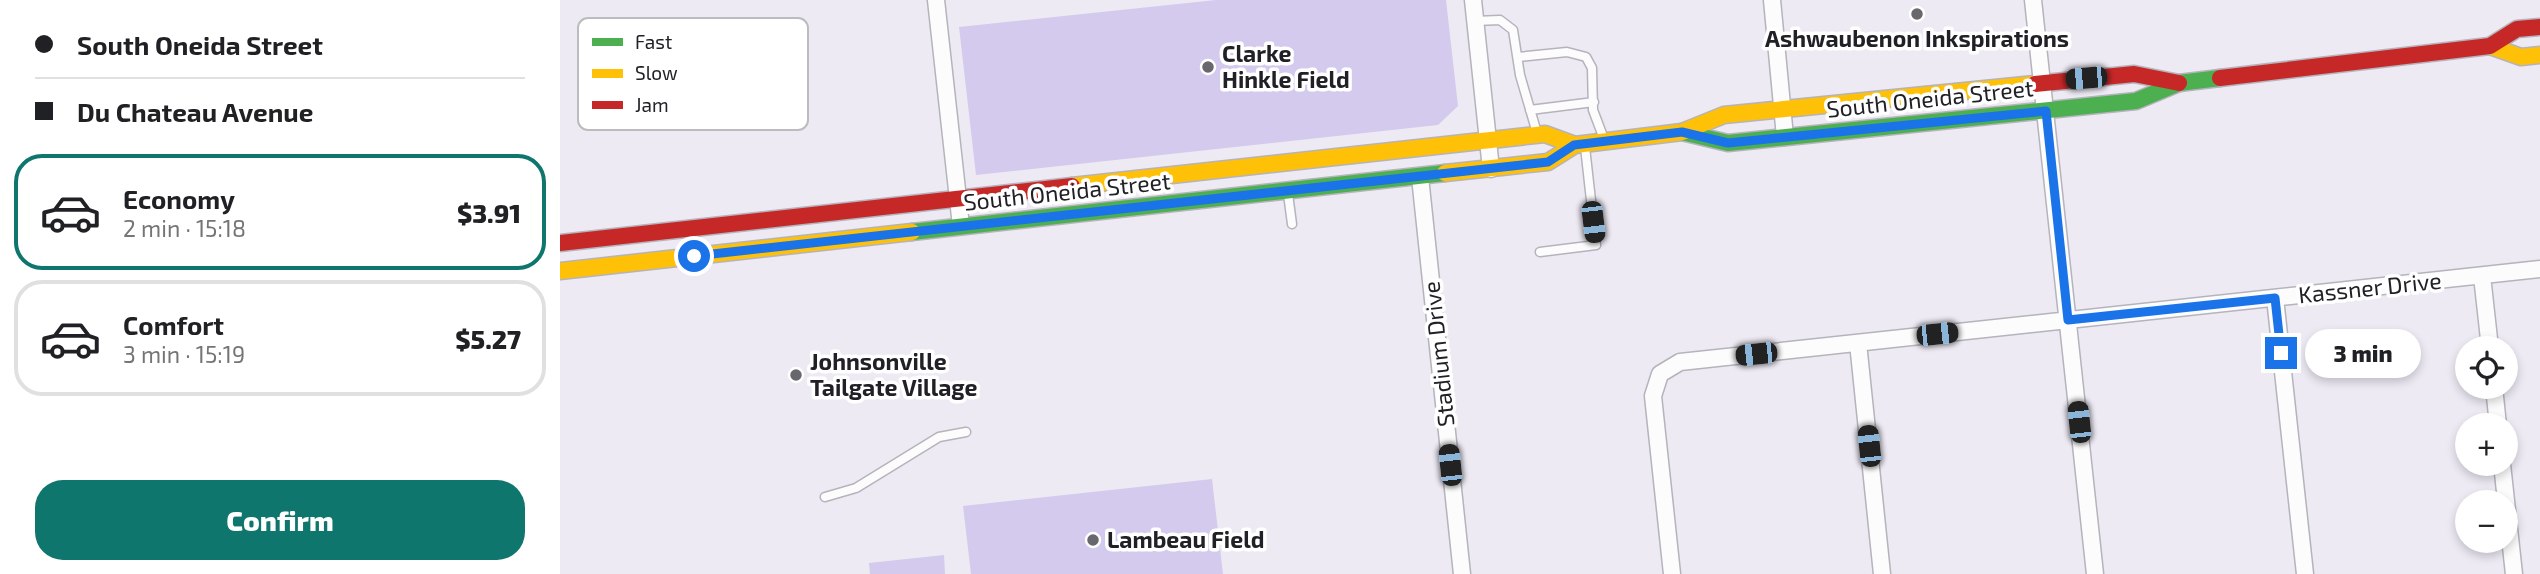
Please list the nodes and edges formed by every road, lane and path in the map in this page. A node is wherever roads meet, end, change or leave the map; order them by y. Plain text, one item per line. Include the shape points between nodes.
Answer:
1 (936, 0) edge
2 (1473, 0) edge
3 (1772, 0) edge
4 (2033, 0) edge
5 (1475, 21) junction
6 (2540, 27) edge
7 (2490, 46) junction
8 (2540, 55) edge
9 (1518, 57) junction
10 (2042, 82) junction
11 (2179, 83) junction
12 (1594, 102) junction
13 (1783, 107) junction
14 (1530, 110) junction
15 (2046, 111) junction
16 (1682, 132) junction
17 (1538, 135) junction
18 (1785, 137) junction
19 (1488, 140) junction
20 (1605, 141) junction
21 (1579, 144) junction
22 (1491, 169) junction
23 (1420, 177) junction
24 (1287, 191) junction
25 (958, 199) junction
26 (1292, 225) dead end
27 (961, 226) junction
28 (560, 243) edge
29 (1540, 252) dead end
30 (2540, 269) edge
31 (560, 271) edge
32 (2482, 276) junction
33 (2275, 298) junction
34 (2068, 320) junction
35 (2489, 336) edge
36 (1858, 343) junction
37 (966, 432) dead end
38 (2503, 476) edge
39 (825, 497) dead end
40 (1462, 574) edge
41 (1672, 574) edge
42 (1882, 574) edge
43 (2095, 574) edge
44 (2305, 574) edge
45 (2514, 574) edge

1 - 25 street
2 - 5 street
3 - 13 street
4 - 10 street
5 - 9 lane via 1500,20 1513,30
5 - 19 street
6 - 7 street, South Oneida Street via 2517,29
7 - 8 street, South Oneida Street via 2521,57
7 - 11 street, South Oneida Street
9 - 12 lane via 1567,52 1586,57 1592,68
9 - 14 lane
10 - 11 street, South Oneida Street via 2134,74
10 - 13 street, South Oneida Street
10 - 15 street
11 - 15 street, South Oneida Street via 2136,102
12 - 14 lane
12 - 20 lane
13 - 16 street, South Oneida Street via 1724,115
13 - 18 street
14 - 17 lane
15 - 18 street, South Oneida Street
15 - 34 street
16 - 18 street, South Oneida Street via 1728,143
16 - 20 street, South Oneida Street
17 - 19 street, South Oneida Street
17 - 21 street, South Oneida Street
19 - 22 street
19 - 25 street, South Oneida Street
20 - 21 street, South Oneida Street
21 - 22 street, South Oneida Street via 1548,162
21 - 29 lane via 1596,245
22 - 23 street, South Oneida Street
23 - 24 street, South Oneida Street
23 - 40 street, Stadium Drive
24 - 26 lane
24 - 27 street, South Oneida Street
25 - 27 street
25 - 28 street, South Oneida Street
27 - 31 street, South Oneida Street
30 - 32 street, Kassner Drive
32 - 33 street, Kassner Drive
32 - 35 street
33 - 34 street, Kassner Drive
33 - 44 street
34 - 36 street, Kassner Drive
34 - 43 street
36 - 41 street, Kassner Drive via 1680,362 1660,374 1653,396
36 - 42 street
37 - 39 lane via 939,437 856,488
38 - 45 street

